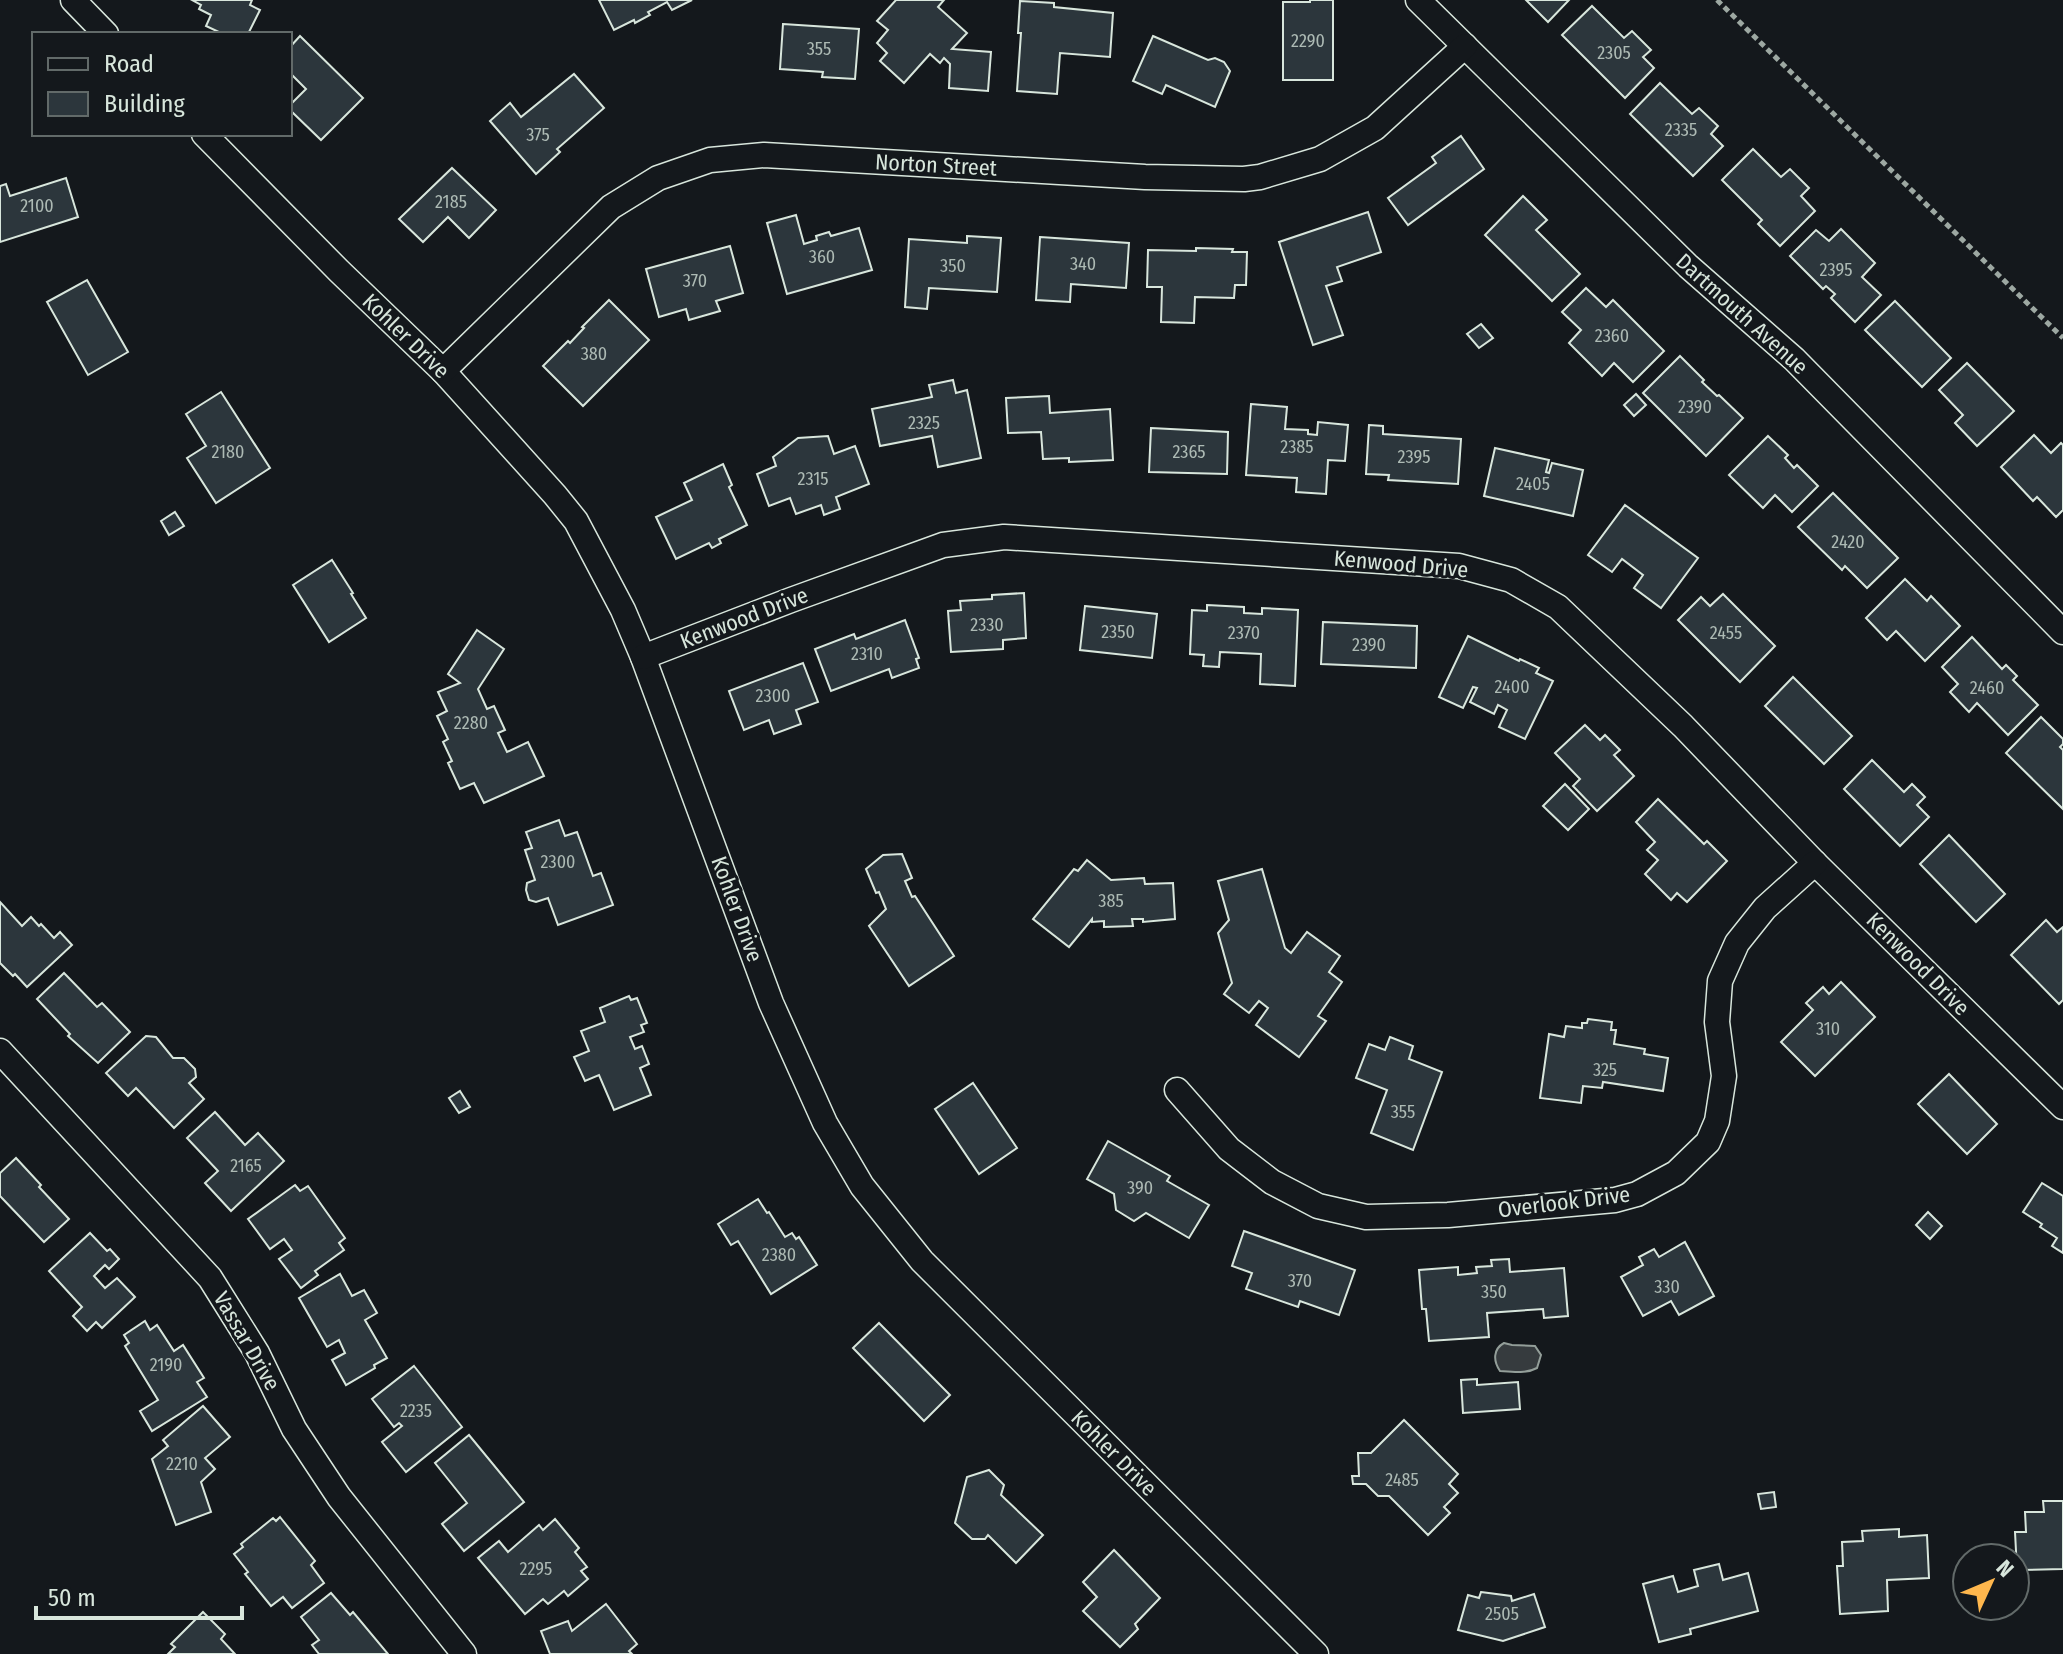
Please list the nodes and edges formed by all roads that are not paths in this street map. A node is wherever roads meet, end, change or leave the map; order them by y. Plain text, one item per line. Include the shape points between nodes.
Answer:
1 (73, 0) edge
2 (1418, 0) edge
3 (104, 32) edge
4 (1465, 46) junction
5 (206, 136) edge
6 (443, 371) junction
7 (2063, 632) edge
8 (643, 657) junction
9 (1815, 863) junction
10 (0, 1051) edge
11 (1177, 1090) dead end
12 (2063, 1107) edge
13 (464, 1654) edge
14 (1316, 1654) edge

1 - 3 street
2 - 4 street, Dartmouth Avenue
4 - 6 street, Norton Street via 1375,128 1320,159 1260,177 1145,177 764,155 710,160 658,178 611,207
4 - 7 street, Dartmouth Avenue via 1688,266 1794,359
5 - 6 street, Kohler Drive
6 - 8 street, Kohler Drive via 576,521
8 - 9 street, Kenwood Drive via 943,545 1004,537 1459,566 1511,580 1558,607
8 - 14 street, Kohler Drive via 771,1003 825,1123 862,1186 922,1261
9 - 11 street, Overlook Drive via 1765,908 1737,943 1720,981 1717,1022 1724,1076 1708,1142 1676,1173 1637,1194 1448,1215 1366,1217 1318,1206 1272,1182 1229,1149
9 - 12 street, Kenwood Drive
10 - 13 street, Vassar Drive via 210,1278 257,1353 294,1429 339,1497

